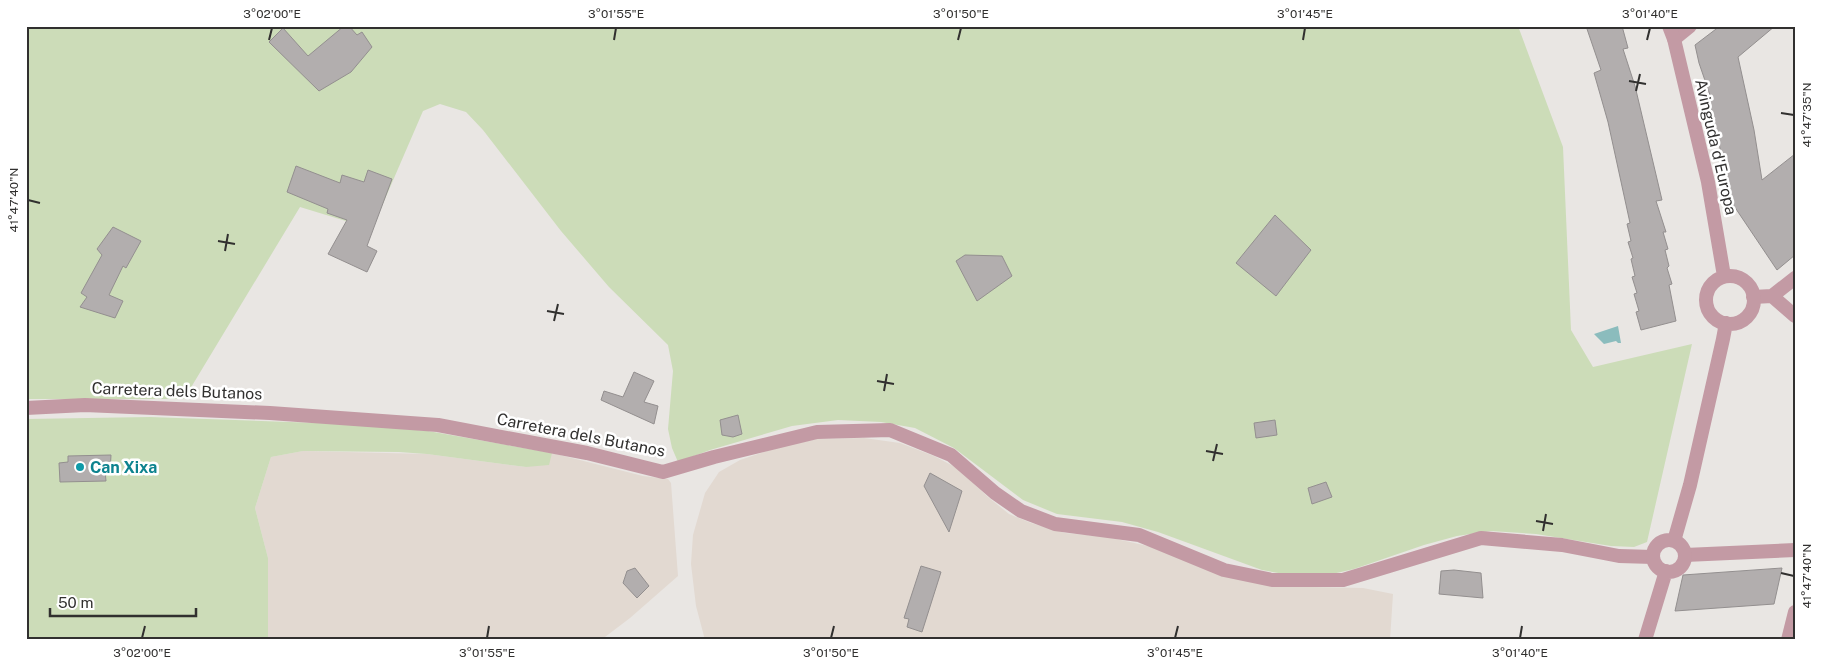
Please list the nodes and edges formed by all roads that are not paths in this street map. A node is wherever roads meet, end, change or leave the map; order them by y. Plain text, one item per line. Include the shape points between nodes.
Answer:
1 (1690, 26) edge
2 (1671, 32) edge
3 (1724, 276) junction
4 (1795, 278) edge
5 (1753, 296) junction
6 (1772, 296) junction
7 (1795, 316) edge
8 (1726, 323) junction
9 (26, 408) edge
10 (1674, 541) junction
11 (1795, 550) edge
12 (1685, 555) junction
13 (1653, 557) junction
14 (1666, 571) junction
15 (1795, 612) edge
16 (1645, 640) edge
17 (1788, 640) edge

1 - 2 street
2 - 3 street, Avinguda d'Europa via 1708,182
3 - 5 street via 1743,280
3 - 8 street via 1710,286 1706,300 1711,314
4 - 6 street
5 - 6 street
5 - 8 street via 1752,308 1744,318 1736,323
6 - 7 street
8 - 10 street
9 - 13 street, Carretera dels Butanos via 95,405 438,424 587,453 663,472 817,432 890,430 951,455 1021,511 1055,524 1139,535 1224,570 1272,580 1343,580 1481,538 1562,545 1619,556
10 - 12 street via 1682,546
10 - 13 street via 1659,543
11 - 12 street
12 - 14 street via 1678,569
13 - 14 street via 1657,566
14 - 16 street
15 - 17 street

